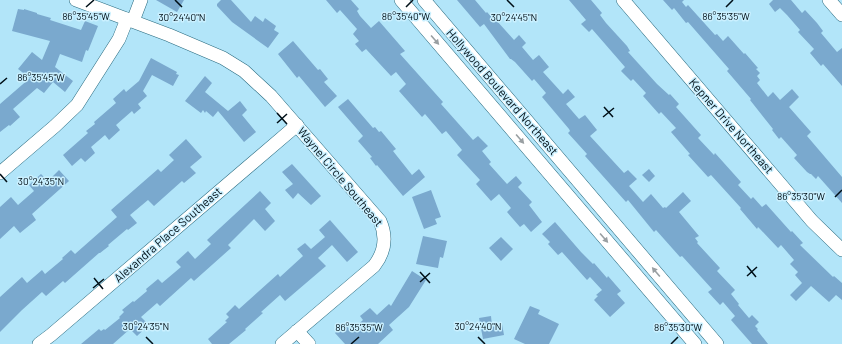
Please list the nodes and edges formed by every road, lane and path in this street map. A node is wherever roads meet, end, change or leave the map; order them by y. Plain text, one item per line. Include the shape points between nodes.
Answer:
1 (76, 0) edge
2 (141, 0) edge
3 (401, 0) edge
4 (623, 0) edge
5 (829, 0) edge
6 (427, 4) edge
7 (842, 15) edge
8 (417, 19) junction
9 (130, 20) junction
10 (296, 125) junction
11 (0, 173) edge
12 (574, 176) junction
13 (561, 187) junction
14 (842, 250) edge
15 (676, 295) junction
16 (662, 306) junction
17 (298, 330) junction
18 (39, 344) edge
19 (282, 344) edge
20 (309, 344) edge
21 (695, 344) edge
22 (718, 344) edge

1 - 9 street, Waynel Circle Southeast
2 - 9 street
3 - 8 street, Hollywood Boulevard Northeast
4 - 14 street, Kepner Drive Northeast via 812,221
5 - 7 street
6 - 8 street, Hollywood Boulevard Northeast
6 - 12 street, Hollywood Boulevard Northeast
8 -> 13 street, Hollywood Boulevard Northeast
9 - 10 street, Waynel Circle Southeast via 223,58 244,71
9 - 11 street via 77,105
10 - 17 street, Waynel Circle Southeast via 380,221 384,229 381,257 374,266
10 - 18 street, Alexandra Place Southeast
12 - 13 street
15 -> 12 street, Hollywood Boulevard Northeast
13 -> 16 street, Hollywood Boulevard Northeast
15 - 16 street
15 - 22 street, Hollywood Boulevard Northeast
16 - 21 street, Hollywood Boulevard Northeast
17 - 19 street, Waynel Circle Southeast
17 - 20 street

